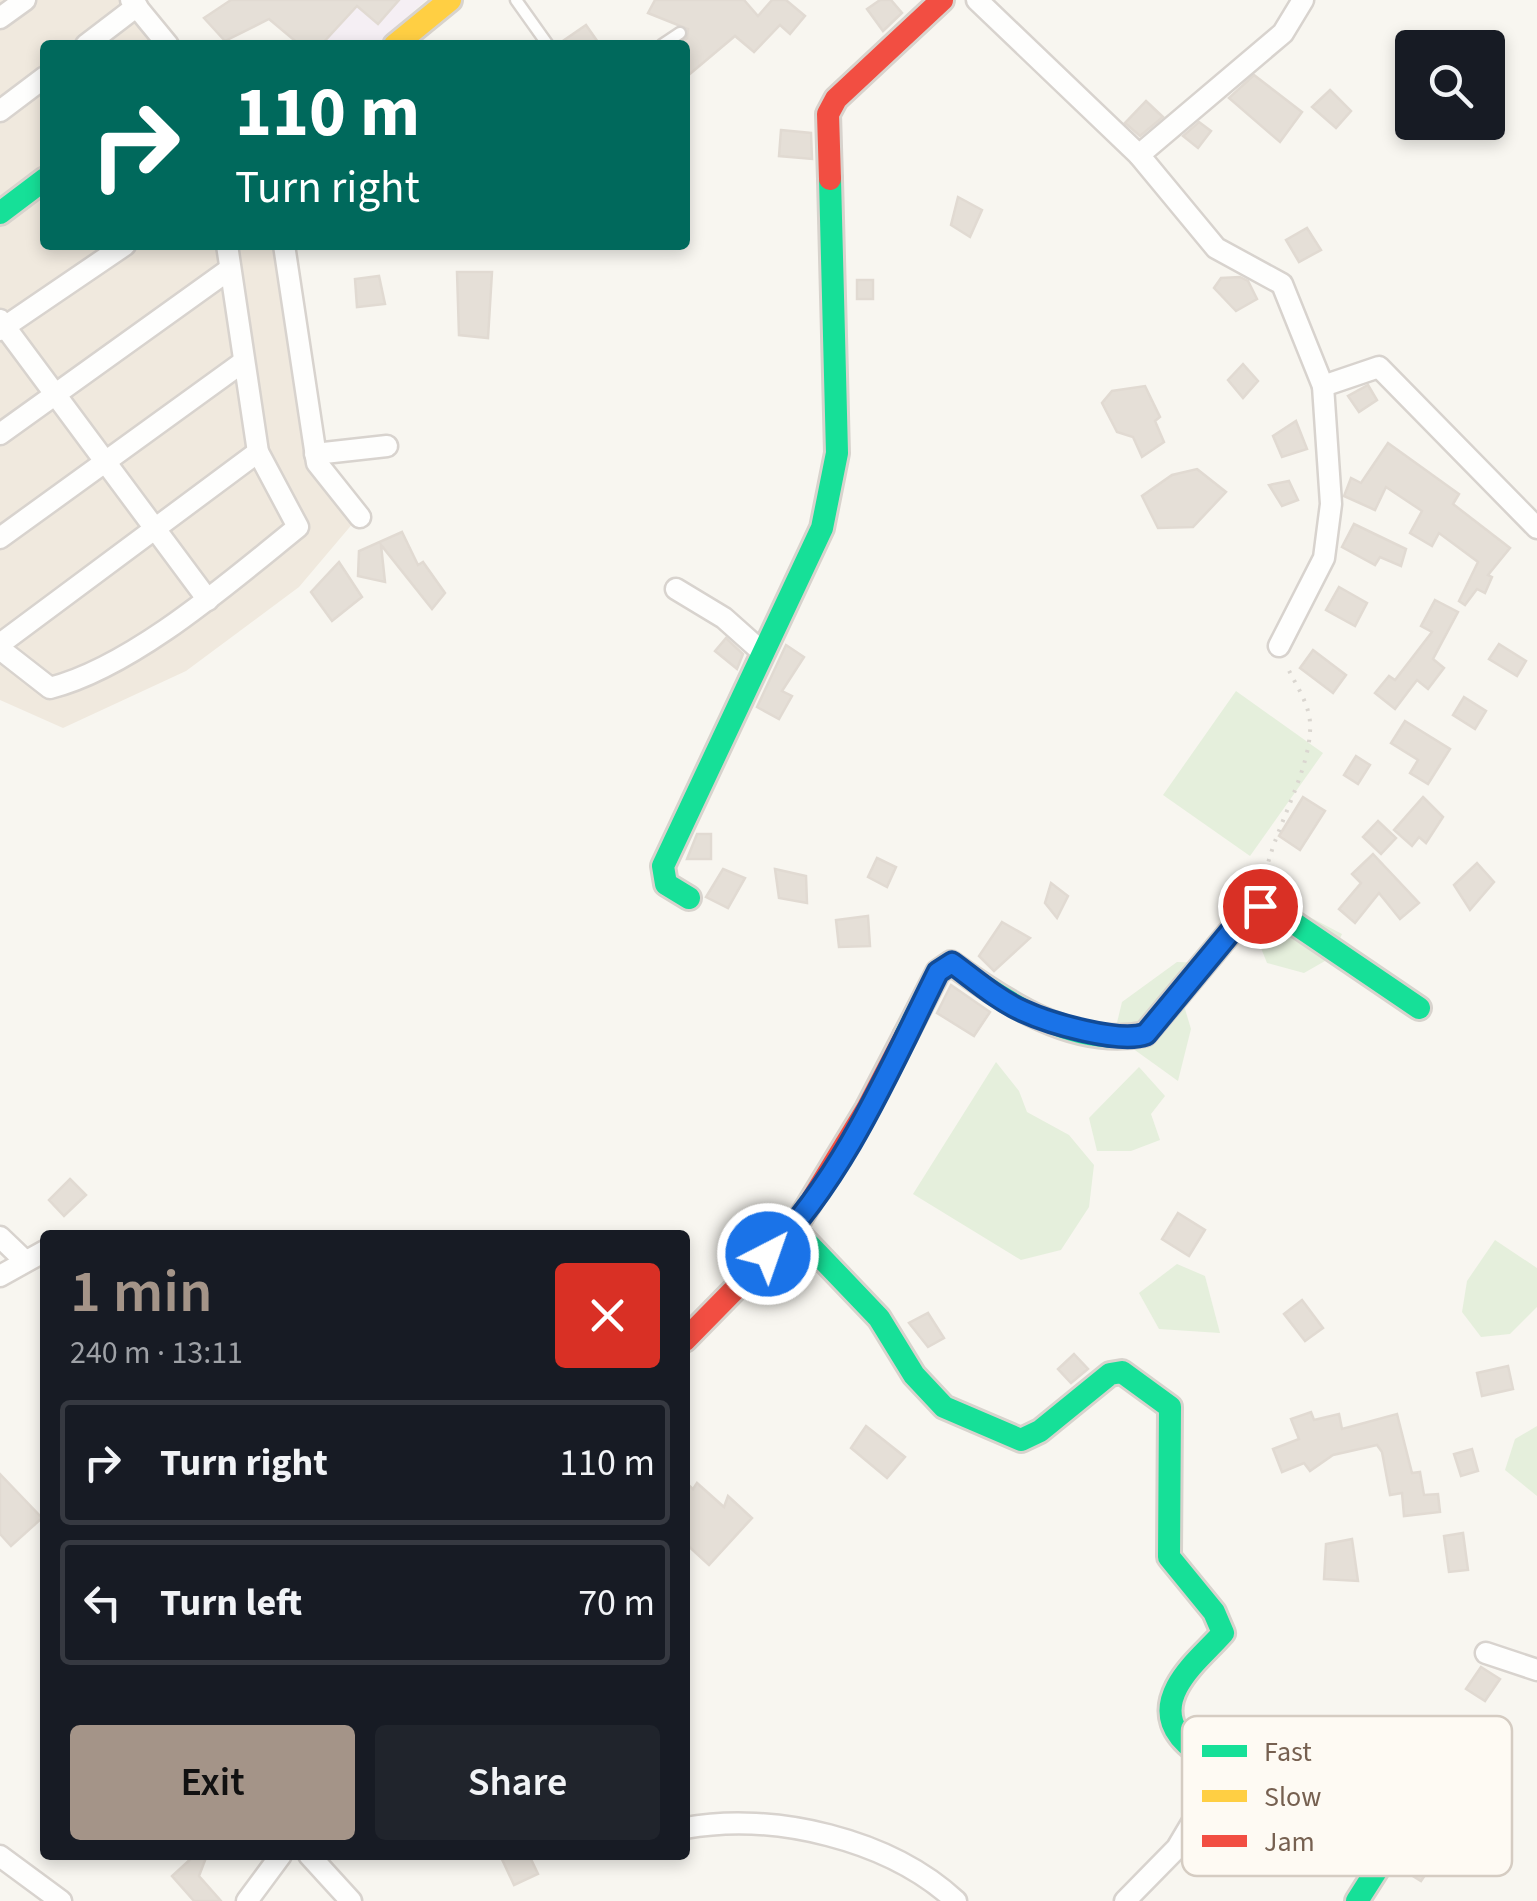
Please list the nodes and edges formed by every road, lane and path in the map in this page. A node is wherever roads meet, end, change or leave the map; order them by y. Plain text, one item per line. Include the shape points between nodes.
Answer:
1 (25, 0) edge
2 (450, 0) edge
3 (516, 0) edge
4 (942, 0) edge
5 (976, 0) edge
6 (1302, 0) edge
7 (138, 2) edge
8 (0, 18) edge
9 (680, 32) dead end
10 (92, 40) edge
11 (165, 40) edge
12 (402, 40) edge
13 (544, 40) edge
14 (669, 40) edge
15 (40, 81) edge
16 (0, 111) edge
17 (1139, 155) junction
18 (40, 184) edge
19 (0, 213) edge
20 (117, 250) edge
21 (228, 250) edge
22 (285, 250) edge
23 (230, 269) junction
24 (2, 325) edge
25 (243, 362) junction
26 (1323, 386) junction
27 (55, 394) junction
28 (0, 434) edge
29 (387, 446) dead end
30 (258, 452) junction
31 (315, 454) junction
32 (104, 460) junction
33 (360, 516) dead end
34 (155, 528) junction
35 (1537, 528) edge
36 (0, 538) edge
37 (676, 589) dead end
38 (208, 600) junction
39 (0, 646) edge
40 (1279, 646) joint
41 (761, 651) junction
42 (688, 898) dead end
43 (1260, 906) junction
44 (1419, 1008) dead end
45 (794, 1228) junction
46 (0, 1237) edge
47 (40, 1253) edge
48 (24, 1260) junction
49 (0, 1276) edge
50 (690, 1335) edge
51 (1486, 1652) dead end
52 (1537, 1670) edge
53 (1182, 1742) edge
54 (690, 1827) edge
55 (1182, 1840) edge
56 (0, 1856) edge
57 (277, 1860) edge
58 (314, 1860) edge
59 (1373, 1876) edge
60 (62, 1901) edge
61 (247, 1901) edge
62 (351, 1901) edge
63 (956, 1901) edge
64 (1125, 1901) edge
65 (1357, 1901) edge

1 - 8 street
2 - 12 street
3 - 13 lane
4 - 41 street via 828,114 837,452 822,528
5 - 17 street
6 - 17 street via 1283,34
7 - 10 street
7 - 11 street
9 - 14 lane
15 - 16 street
17 - 26 street via 1216,248 1282,284
18 - 19 street
20 - 24 street
21 - 23 street
22 - 31 street
23 - 25 street
23 - 27 street
24 - 27 street
25 - 30 street
25 - 32 street
26 - 35 street via 1379,367
26 - 40 street via 1332,504 1324,558
27 - 28 street
27 - 32 street
29 - 31 street
30 - 34 street
30 - 38 street via 298,527
31 - 33 street
32 - 34 street
32 - 36 street
34 - 38 street
34 - 39 street
37 - 41 street
38 - 39 street via 73,682 50,688
40 - 43 path via 1310,724 1268,855
41 - 42 street via 663,866 666,884
43 - 44 street
43 - 45 street via 1137,1037 1024,1012 952,963 938,972 867,1110
45 - 50 street
45 - 53 street via 879,1318 944,1407 1021,1440 1110,1374 1122,1372 1170,1407 1169,1557 1220,1614 1223,1633 1174,1684 1170,1697
46 - 48 street
47 - 48 street
48 - 49 street
51 - 52 street
54 - 63 street via 715,1822 808,1832 878,1851 932,1878
55 - 64 street
56 - 60 street
57 - 61 street
58 - 62 street
59 - 65 street

